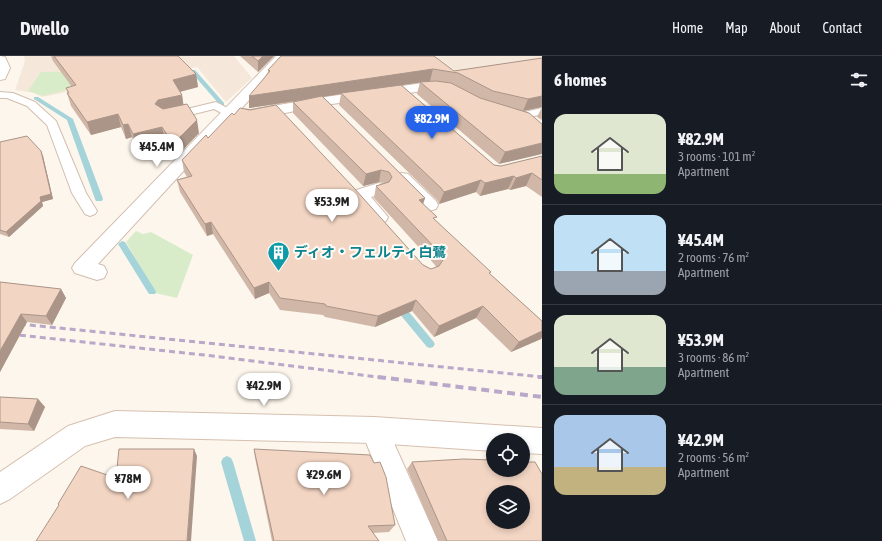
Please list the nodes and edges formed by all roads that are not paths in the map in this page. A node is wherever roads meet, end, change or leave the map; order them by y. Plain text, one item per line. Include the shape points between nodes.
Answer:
1 (283, 56) edge
2 (0, 60) edge
3 (0, 76) edge
4 (402, 90) junction
5 (460, 94) edge
6 (0, 95) edge
7 (420, 106) edge
8 (230, 112) junction
9 (506, 112) edge
10 (165, 117) edge
11 (540, 118) edge
12 (391, 166) edge
13 (379, 189) edge
14 (429, 205) dead end
15 (90, 211) dead end
16 (391, 230) edge
17 (97, 272) dead end
18 (374, 430) junction
19 (542, 441) edge
20 (0, 490) edge
21 (422, 541) edge

1 - 8 street
2 - 3 street via 3,68
4 - 5 street via 430,86
4 - 7 street
4 - 8 street via 285,115
6 - 15 lane via 9,95 31,104 52,124 76,185
8 - 10 lane via 216,106
8 - 17 street via 82,268
9 - 11 street
12 - 14 street
13 - 16 street via 354,189
18 - 19 street
18 - 20 street via 115,424 78,435
18 - 21 street

